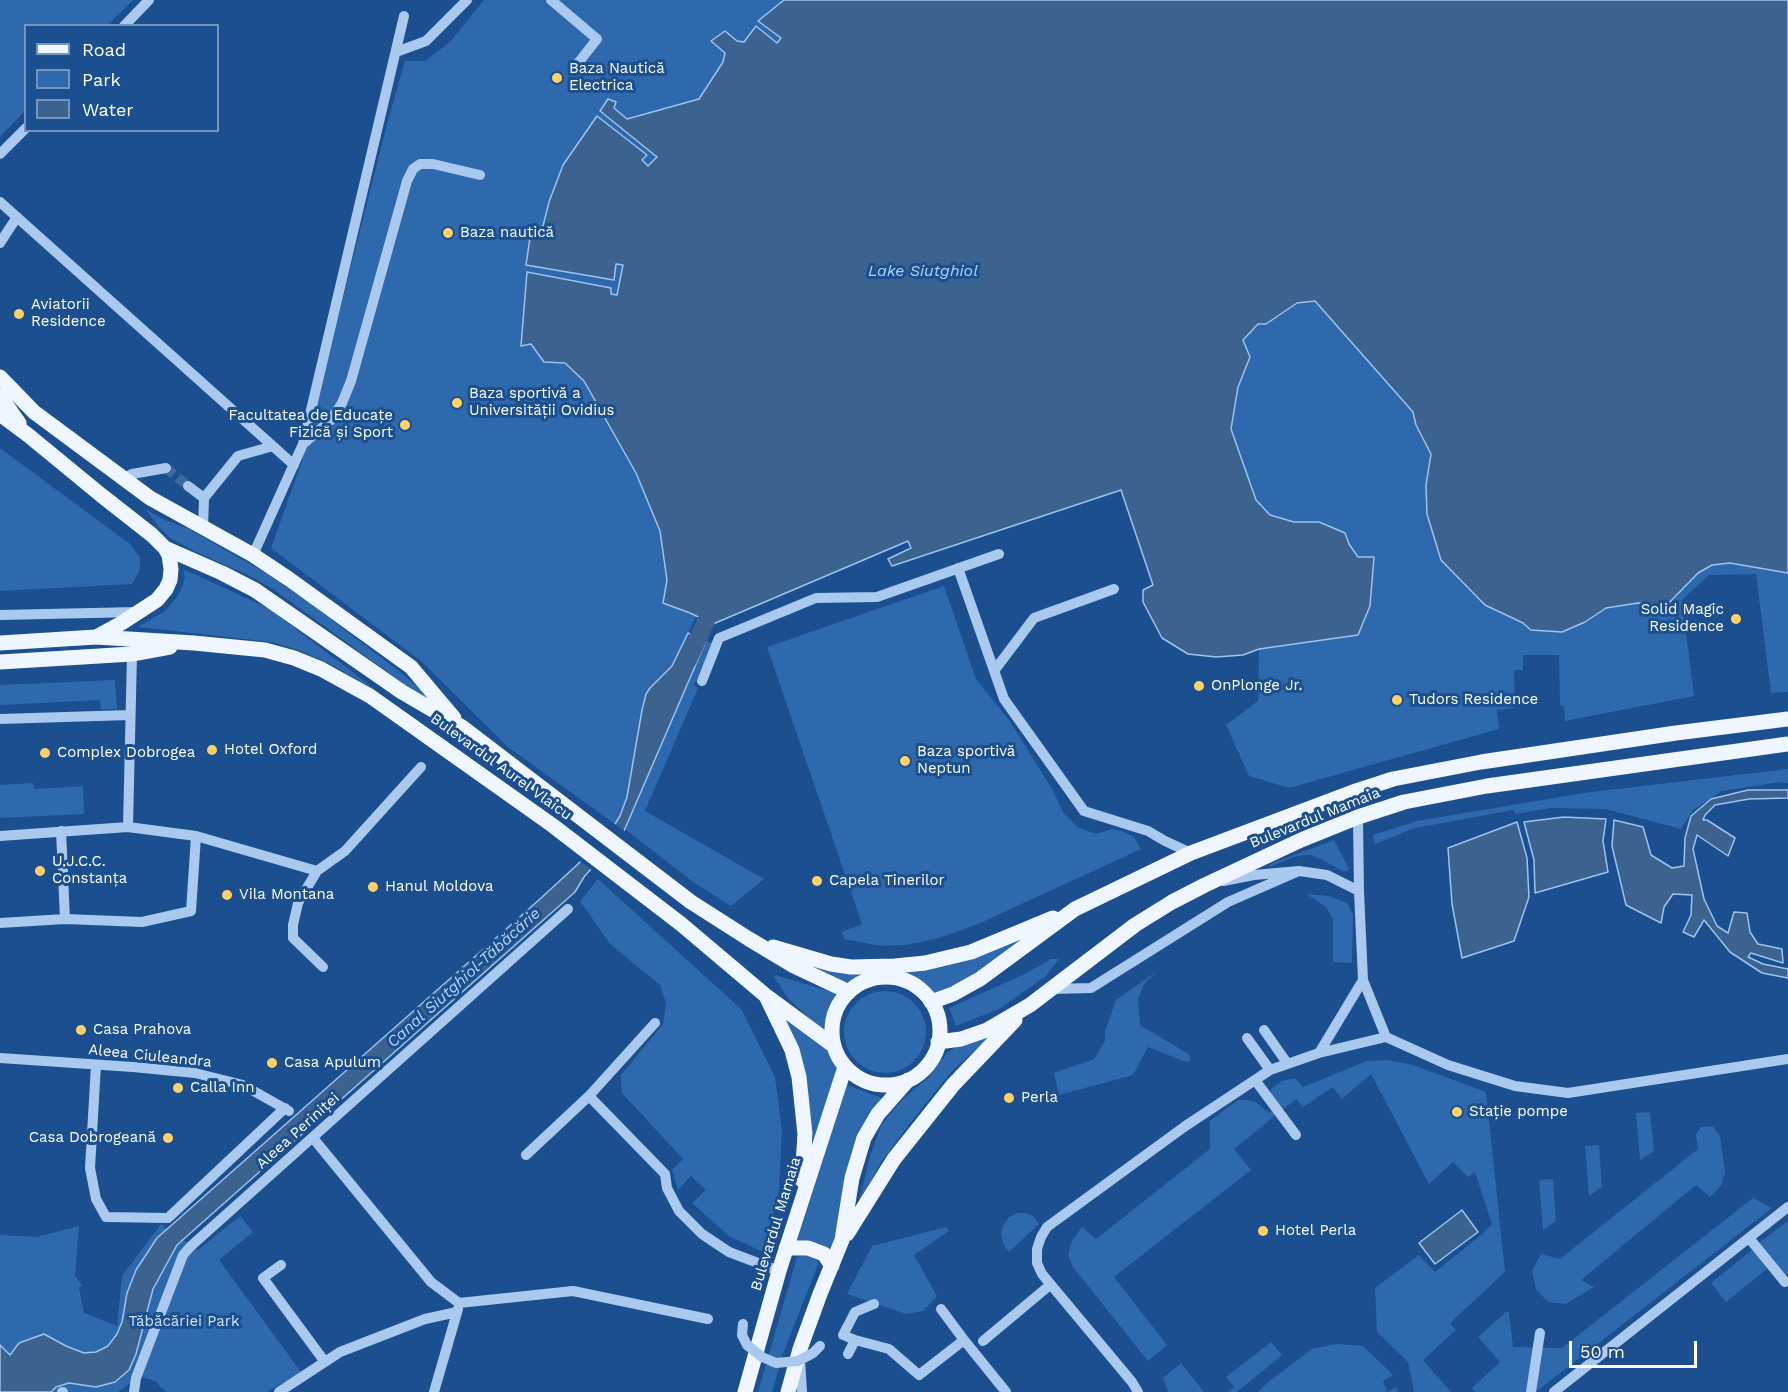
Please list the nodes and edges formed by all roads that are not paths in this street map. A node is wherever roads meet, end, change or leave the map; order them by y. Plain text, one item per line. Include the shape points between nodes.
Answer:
1 (149, 0) edge
2 (466, 0) edge
3 (551, 0) edge
4 (404, 16) dead end
5 (126, 24) edge
6 (396, 52) junction
7 (575, 67) dead end
8 (24, 130) edge
9 (0, 154) edge
10 (480, 175) dead end
11 (0, 202) edge
12 (17, 218) junction
13 (0, 243) edge
14 (0, 377) edge
15 (0, 396) edge
16 (0, 414) edge
17 (28, 435) junction
18 (303, 444) junction
19 (273, 446) junction
20 (294, 465) junction
21 (166, 468) dead end
22 (122, 479) junction
23 (188, 486) tunnel mouth
24 (204, 498) junction
25 (203, 528) junction
26 (165, 548) junction
27 (999, 554) dead end
28 (252, 555) junction
29 (958, 568) junction
30 (1114, 589) dead end
31 (138, 612) junction
32 (0, 615) edge
33 (96, 637) junction
34 (0, 643) edge
35 (194, 643) junction
36 (132, 654) junction
37 (0, 662) edge
38 (994, 670) junction
39 (702, 681) dead end
40 (130, 715) junction
41 (0, 719) edge
42 (1788, 719) edge
43 (462, 727) junction
44 (1788, 744) edge
45 (421, 767) dead end
46 (1358, 817) junction
47 (128, 826) junction
48 (61, 831) junction
49 (0, 836) edge
50 (196, 836) junction
51 (1191, 853) junction
52 (317, 871) junction
53 (1299, 871) junction
54 (1205, 885) junction
55 (1359, 891) junction
56 (568, 909) dead end
57 (1075, 909) junction
58 (65, 919) junction
59 (0, 922) edge
60 (749, 939) junction
61 (324, 967) dead end
62 (1363, 980) junction
63 (1049, 989) junction
64 (849, 992) junction
65 (765, 995) junction
66 (931, 1002) junction
67 (1030, 1005) junction
68 (655, 1023) dead end
69 (1264, 1030) dead end
70 (1386, 1037) junction
71 (1247, 1038) dead end
72 (938, 1042) junction
73 (834, 1046) junction
74 (1319, 1053) junction
75 (0, 1058) edge
76 (1788, 1059) edge
77 (1287, 1063) junction
78 (96, 1065) junction
79 (845, 1067) junction
80 (1270, 1070) junction
81 (908, 1080) junction
82 (1255, 1080) junction
83 (589, 1096) junction
84 (287, 1109) joint
85 (1296, 1135) dead end
86 (313, 1138) junction
87 (526, 1155) dead end
88 (1788, 1207) edge
89 (1749, 1238) junction
90 (842, 1240) junction
91 (786, 1248) junction
92 (281, 1265) dead end
93 (832, 1266) junction
94 (779, 1271) junction
95 (1785, 1282) dead end
96 (1050, 1284) junction
97 (874, 1304) dead end
98 (458, 1308) junction
99 (940, 1309) dead end
100 (708, 1319) dead end
101 (743, 1324) dead end
102 (1540, 1333) dead end
103 (855, 1340) junction
104 (964, 1340) junction
105 (983, 1341) dead end
106 (820, 1346) dead end
107 (800, 1349) junction
108 (848, 1354) dead end
109 (325, 1362) junction
110 (134, 1392) edge
111 (279, 1392) edge
112 (434, 1392) edge
113 (744, 1392) edge
114 (788, 1392) edge
115 (802, 1392) edge
116 (1006, 1392) edge
117 (1138, 1392) edge
118 (1531, 1392) edge
119 (1554, 1392) edge

1 - 5 street
2 - 6 street via 426,41
3 - 7 street via 597,39
4 - 6 street
6 - 18 street
8 - 9 street
10 - 18 street via 433,164 420,164 413,169 342,404 331,420
11 - 12 street
12 - 13 street
12 - 19 street
14 - 22 main road via 34,412
15 - 17 main road
16 - 17 main road
17 - 26 main road
18 - 20 street
19 - 20 street
19 - 24 street via 238,456
20 - 28 street
21 - 22 street
22 - 25 main road
23 - 24 street
24 - 25 street
25 - 28 main road
26 - 31 main road via 171,564 170,580 162,595
26 - 43 main road, Bulevardul Aurel Vlaicu via 255,590 402,692
27 - 29 street
28 - 43 main road via 411,668
29 - 38 street
29 - 39 street via 877,597 816,598 719,638
30 - 38 street via 1034,618
31 - 32 street
31 - 33 main road
33 - 34 main road, Bulevardul Aurel Vlaicu
33 - 35 main road, Bulevardul Aurel Vlaicu
35 - 36 main road
35 - 65 main road, Bulevardul Aurel Vlaicu via 265,650 294,658 370,696 552,825 681,924
36 - 37 main road
36 - 40 street
38 - 51 street via 1004,699 1084,811 1148,831
40 - 41 street
40 - 47 street
42 - 51 main road, Bulevardul Mamaia via 1481,762 1393,779
43 - 60 main road, Bulevardul Aurel Vlaicu via 691,902
44 - 46 main road, Bulevardul Mamaia via 1487,786 1404,802
45 - 52 street via 345,851
46 - 54 main road, Bulevardul Mamaia
46 - 55 street
47 - 48 street
47 - 50 street
48 - 49 street
48 - 58 street
50 - 52 street
50 - 58 street via 191,911 142,922
51 - 57 main road, Bulevardul Mamaia
52 - 61 street via 298,903 293,938
53 - 54 street
53 - 55 street via 1327,875
53 - 63 street via 1228,902 1091,988
54 - 63 main road, Bulevardul Mamaia via 1135,925
55 - 62 street
56 - 86 street, Aleea Periniței
57 - 60 main road via 971,952 895,966 831,964
57 - 66 main road, Bulevardul Mamaia via 980,979
58 - 59 street
60 - 64 main road, Bulevardul Aurel Vlaicu
62 - 70 street
62 - 74 street
63 - 67 main road, Bulevardul Mamaia
64 - 66 main road via 872,979 886,977 912,984
64 - 73 main road via 835,1012
65 - 73 main road, Bulevardul Aurel Vlaicu
65 - 94 main road via 792,1050 805,1134 797,1208
66 - 72 main road via 938,1022
67 - 72 main road, Bulevardul Mamaia via 987,1030
67 - 90 main road via 953,1085 894,1159
68 - 83 street
69 - 77 street
70 - 74 street
70 - 76 street via 1448,1065 1515,1086 1568,1093
71 - 80 street
72 - 81 main road via 928,1064
73 - 79 main road
74 - 77 street
75 - 78 street, Aleea Ciuleandra
77 - 80 street
78 - 84 street, Aleea Ciuleandra via 195,1073 243,1085
78 - 84 street, Aleea Periniței via 90,1168 96,1199 106,1217 168,1218
79 - 81 main road via 856,1076 881,1085
79 - 91 main road, Bulevardul Mamaia
80 - 82 street
81 - 90 main road via 878,1114 864,1138 852,1178
82 - 85 street
82 - 96 street via 1047,1227 1037,1249 1037,1263
83 - 87 street
83 - 94 street via 664,1174 679,1210 702,1234 729,1252
86 - 98 street via 431,1282
86 - 110 street, Aleea Periniței via 183,1255
88 - 89 street
89 - 95 street
89 - 119 street
90 - 93 main road
91 - 93 main road via 808,1248 824,1254
91 - 94 main road, Bulevardul Mamaia
92 - 109 street via 263,1278
93 - 107 main road
94 - 113 main road, Bulevardul Mamaia
96 - 105 street
96 - 117 street
97 - 103 street via 855,1312 843,1335
98 - 100 street via 573,1291
98 - 109 street via 340,1352
98 - 112 street
99 - 104 street
101 - 106 street, bridge via 742,1335 747,1345 776,1363 798,1361
102 - 118 street
103 - 104 street via 889,1349 919,1375
103 - 108 street
104 - 116 street
107 - 114 main road
107 - 115 street
109 - 111 street

